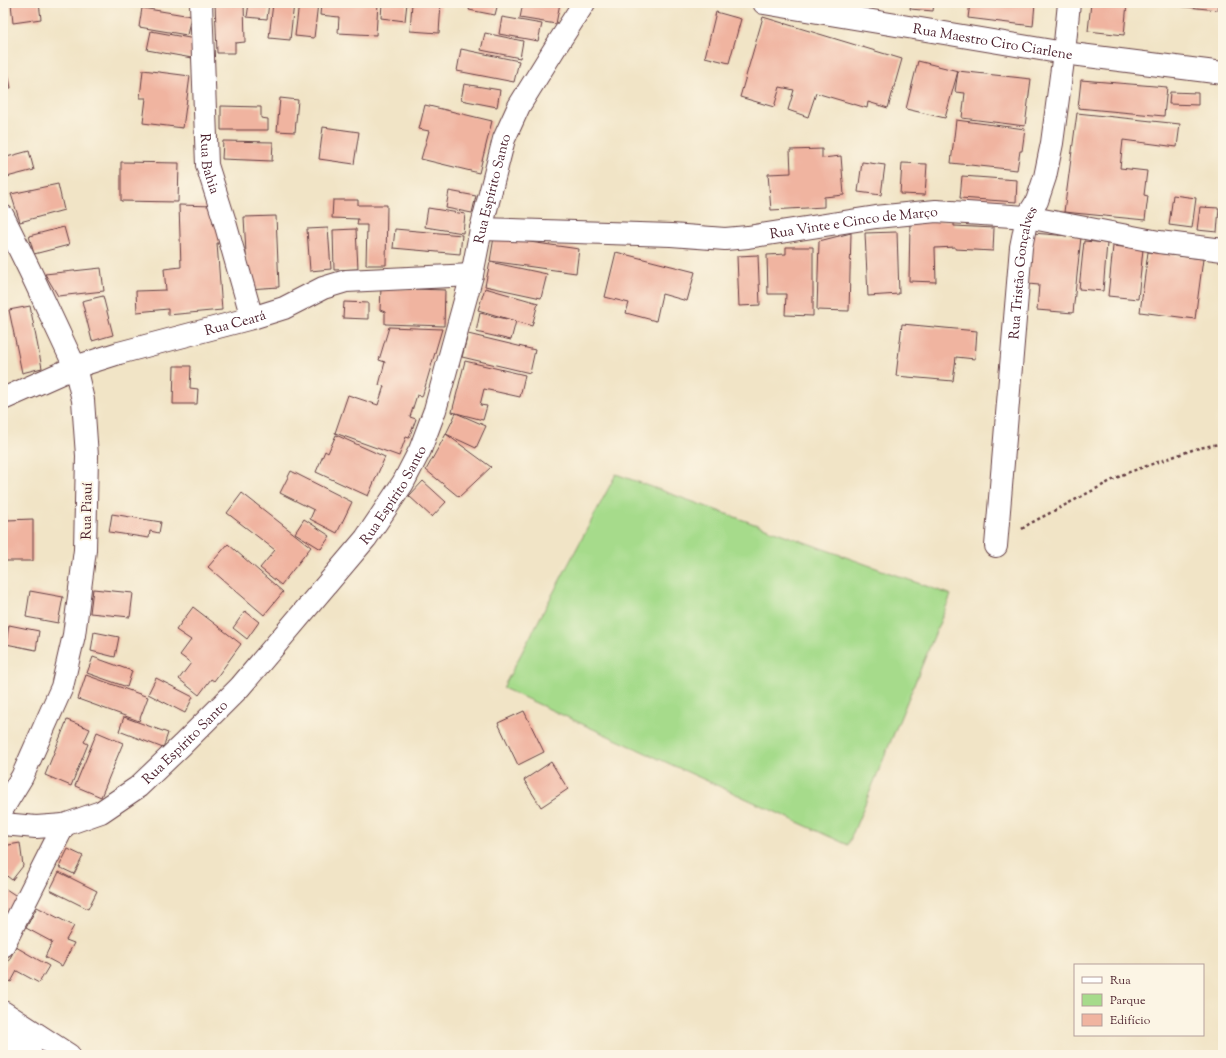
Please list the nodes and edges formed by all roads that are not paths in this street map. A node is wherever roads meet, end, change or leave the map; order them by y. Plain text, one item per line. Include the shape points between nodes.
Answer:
1 (201, 3) edge
2 (584, 3) edge
3 (765, 3) edge
4 (1069, 3) edge
5 (1064, 53) junction
6 (1223, 73) edge
7 (3, 216) edge
8 (1027, 217) junction
9 (481, 229) junction
10 (1223, 250) edge
11 (472, 275) junction
12 (252, 318) junction
13 (75, 367) junction
14 (3, 400) edge
15 (996, 546) road end
16 (3, 808) edge
17 (3, 824) edge
18 (64, 825) junction
19 (3, 946) edge
20 (3, 1012) edge
21 (3, 1037) edge
22 (31, 1055) edge
23 (69, 1055) edge

1 - 12 street, Rua Bahia via 207,166
2 - 9 street, Rua Espírito Santo via 519,106 504,139
3 - 5 street, Rua Maestro Ciro Ciarlene
4 - 5 street, Rua Tristão Gonçalves
5 - 6 street, Rua Maestro Ciro Ciarlene
5 - 8 street, Rua Tristão Gonçalves via 1045,177 1037,201
7 - 13 street, Rua Piauí
8 - 9 street, Rua Vinte e Cinco de Março via 936,211 725,239
8 - 10 street, Rua Vinte e Cinco de Março via 1159,242
8 - 15 street, Rua Tristão Gonçalves via 1021,247
9 - 11 street, Rua Espírito Santo
11 - 12 street, Rua Ceará via 346,281 324,288 284,308
11 - 18 street, Rua Espírito Santo via 435,410 420,450 403,483 366,538 240,687 138,787 101,812
12 - 13 street, Rua Ceará via 118,353
13 - 14 street, Rua Ceará
13 - 16 street, Rua Piauí via 83,400 87,456 85,550 74,635 62,687 22,777
17 - 18 street, Rua Espírito Santo
18 - 19 street
20 - 23 street
21 - 22 street

